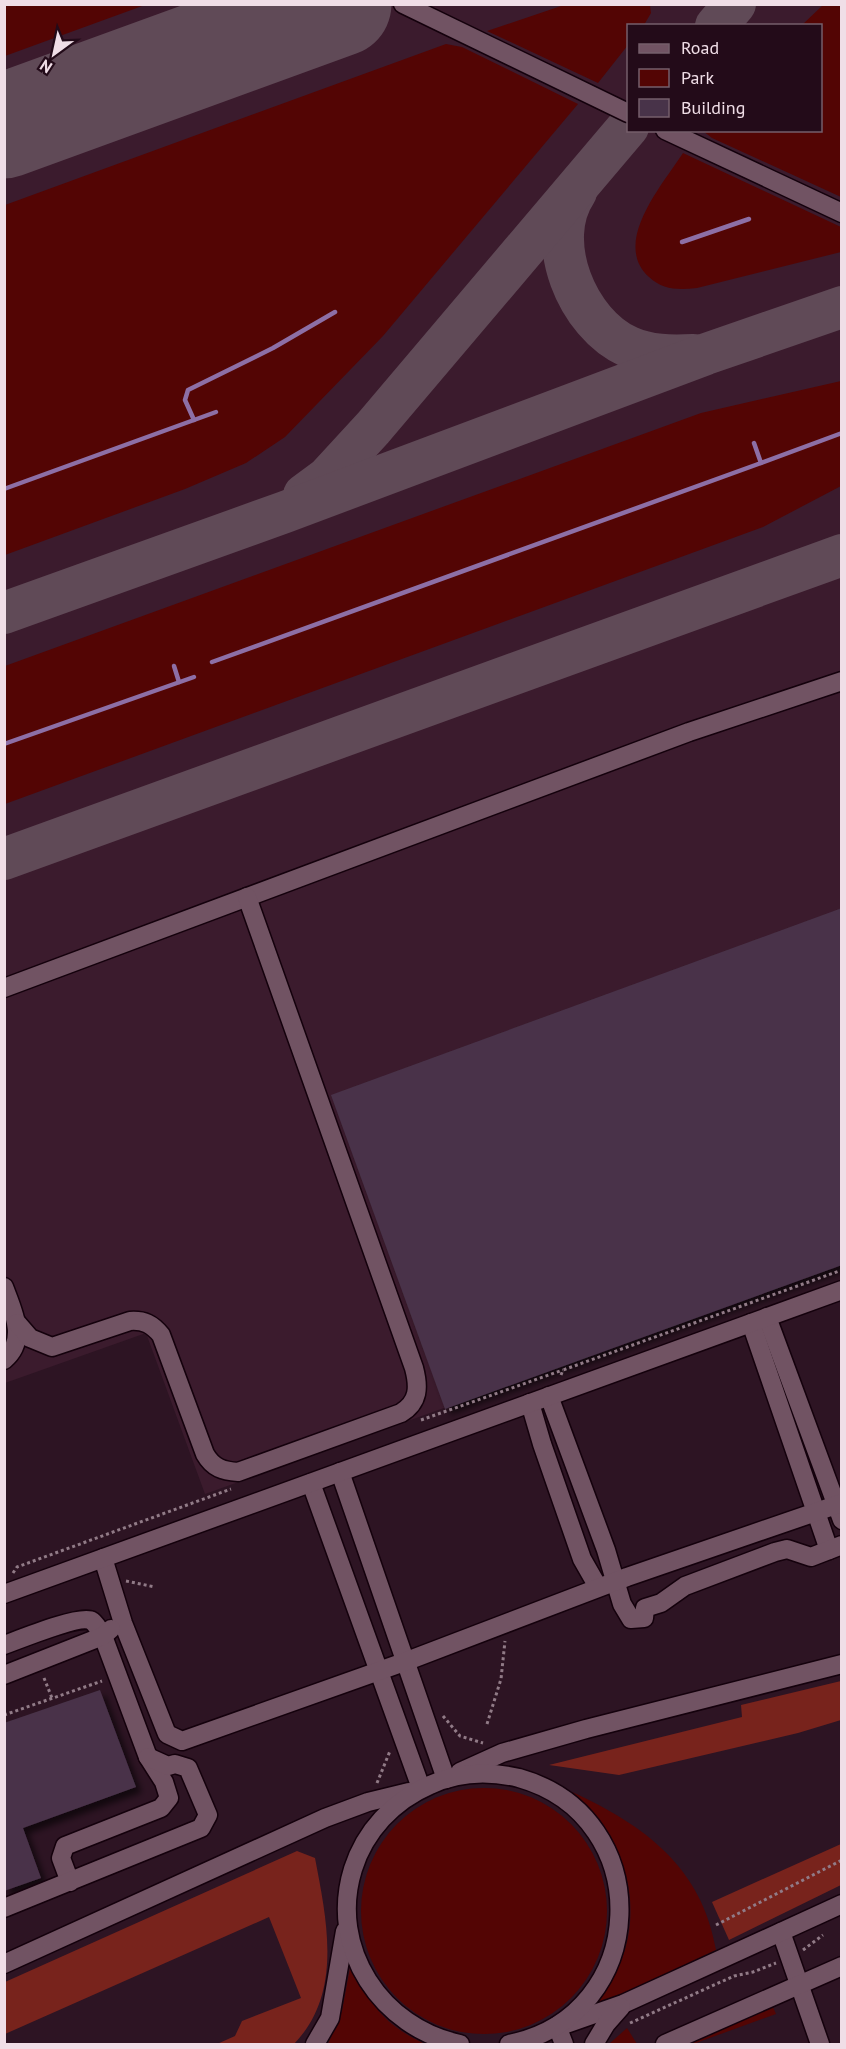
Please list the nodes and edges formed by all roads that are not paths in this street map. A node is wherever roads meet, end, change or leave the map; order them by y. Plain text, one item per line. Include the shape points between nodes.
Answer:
1 (403, 4) edge
2 (627, 113) edge
3 (669, 132) edge
4 (842, 213) edge
5 (842, 681) edge
6 (247, 897) junction
7 (4, 988) edge
8 (4, 1287) edge
9 (842, 1290) edge
10 (759, 1320) junction
11 (17, 1323) junction
12 (4, 1360) edge
13 (549, 1396) junction
14 (530, 1403) junction
15 (340, 1472) junction
16 (311, 1483) junction
17 (840, 1510) edge
18 (817, 1514) junction
19 (835, 1548) edge
20 (103, 1558) junction
21 (606, 1584) junction
22 (4, 1594) edge
23 (123, 1623) junction
24 (103, 1636) junction
25 (4, 1645) edge
26 (407, 1661) junction
27 (842, 1664) edge
28 (381, 1670) junction
29 (4, 1675) edge
30 (148, 1757) junction
31 (447, 1779) junction
32 (420, 1789) junction
33 (70, 1882) junction
34 (842, 1904) edge
35 (4, 1908) edge
36 (347, 1915) junction
37 (781, 1932) junction
38 (4, 1964) edge
39 (842, 1966) edge
40 (799, 1984) junction
41 (623, 2004) junction
42 (558, 2026) junction
43 (315, 2044) edge
44 (460, 2044) edge
45 (509, 2044) edge
46 (564, 2044) edge
47 (594, 2044) edge
48 (665, 2044) edge
49 (820, 2044) edge

1 - 2 street
3 - 4 street
5 - 6 street via 689,732
6 - 7 street
6 - 11 street via 414,1368 418,1389 415,1399 401,1413 238,1472 229,1471 210,1462 205,1454 161,1335 154,1327 139,1320 130,1321 52,1347 30,1338
8 - 11 street
9 - 10 street
10 - 13 street
10 - 17 street
10 - 18 street
11 - 12 street via 17,1339
13 - 14 street
13 - 21 street
14 - 15 street
14 - 21 street via 582,1559
15 - 16 street
15 - 26 street
16 - 20 street
16 - 28 street
17 - 18 street
18 - 19 street
18 - 21 street
19 - 21 street via 811,1557 787,1549 742,1563 685,1586 661,1603 645,1608 644,1618 635,1620 627,1616
20 - 22 street
20 - 23 street
21 - 26 street
23 - 24 street
23 - 28 street via 167,1734 182,1741
24 - 25 street via 93,1622 85,1620
24 - 29 street
24 - 30 street
26 - 28 street
26 - 31 street
27 - 31 street via 537,1743 483,1761
28 - 32 street
30 - 33 street via 164,1782 167,1803 65,1846 61,1858
30 - 33 street via 168,1766 188,1768 208,1815 206,1822 201,1828
31 - 32 street
31 - 42 street via 490,1774 539,1785 580,1813 608,1853 620,1900 615,1948 594,1992
32 - 36 street via 387,1814 363,1846 352,1875
32 - 38 street via 325,1818
33 - 35 street
34 - 37 street
36 - 43 street via 332,2008
36 - 44 street via 357,1960 381,1999 416,2029
37 - 40 street
37 - 41 street
39 - 40 street
40 - 48 street
40 - 49 street
41 - 42 street
41 - 47 street
42 - 45 street
42 - 46 street

